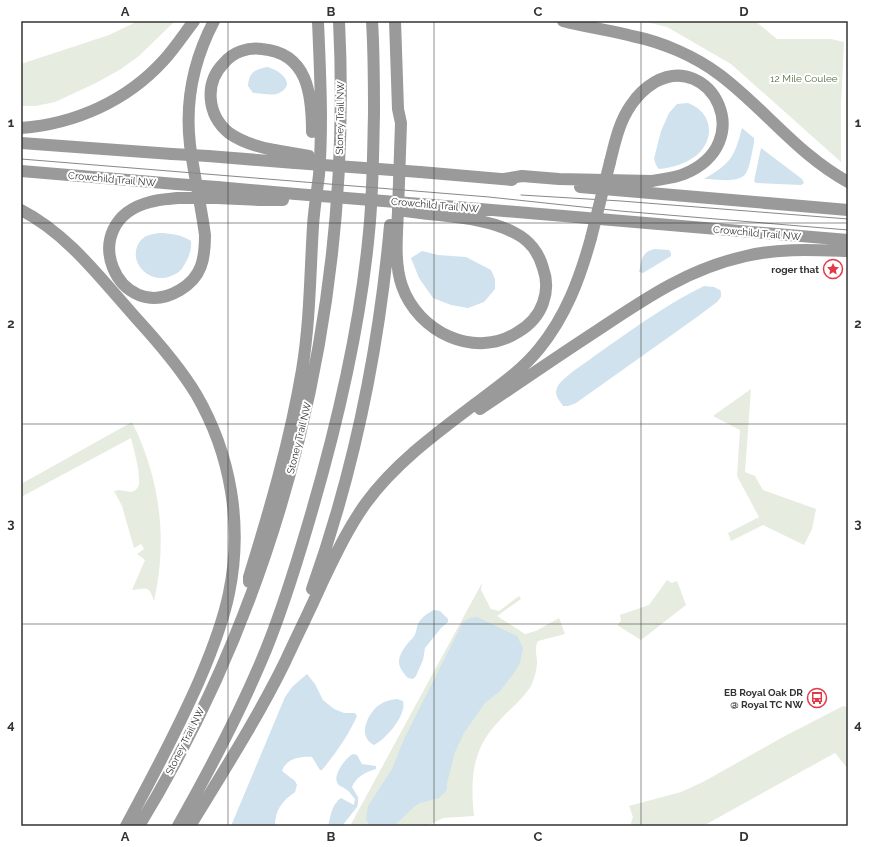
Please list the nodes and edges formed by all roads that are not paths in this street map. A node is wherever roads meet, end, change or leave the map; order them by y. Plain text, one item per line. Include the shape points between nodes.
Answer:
1 (194, 21) edge
2 (214, 21) edge
3 (318, 21) edge
4 (339, 21) edge
5 (372, 21) edge
6 (395, 21) edge
7 (563, 21) edge
8 (398, 109) junction
9 (21, 128) edge
10 (21, 143) edge
11 (354, 167) junction
12 (21, 171) edge
13 (504, 179) junction
14 (848, 182) edge
15 (217, 193) junction
16 (421, 209) junction
17 (21, 210) edge
18 (848, 210) edge
19 (313, 224) junction
20 (848, 240) edge
21 (848, 251) edge
22 (403, 462) junction
23 (250, 599) junction
24 (280, 670) junction
25 (126, 826) edge
26 (139, 826) edge
27 (178, 826) edge
28 (190, 826) edge

1 - 9 highway via 164,60 133,88 114,100 75,118
2 - 15 highway, bridge via 197,62 190,97 190,147 205,236 201,268 189,284 174,294 158,297 137,294 120,281 109,257 109,242 123,216 138,206 160,199 178,198
3 - 19 highway via 320,143
4 - 23 highway, Stoney Trail NW via 340,155 335,233 324,318 299,439
5 - 27 highway via 373,157 369,231 349,364 324,472 291,580 260,663 228,735
6 - 8 highway
7 - 14 highway via 634,36 663,45 696,60 720,75 825,169
8 - 16 highway via 401,123 396,252 406,296 433,328 464,342 499,341 508,338 536,317 545,295 546,278 542,263 529,244 516,234 492,225
8 - 24 highway via 385,278 360,424 313,588
10 - 11 highway, bridge
11 - 13 highway, bridge
11 - 19 highway, bridge via 343,161 274,150 254,146 237,138 218,121 210,95 213,81 224,62 241,51 256,48 273,50 285,54 303,75 312,116 311,216
12 - 15 highway, Crowchild Trail NW, bridge via 176,184
13 - 18 highway
13 - 22 highway, bridge via 522,176 558,179 652,181 685,174 706,161 717,147 723,124 721,110 711,92 696,81 679,76 656,81 630,105 620,127 610,162 590,238 579,277 556,325 529,360 435,433
15 - 16 highway, Crowchild Trail NW, bridge via 325,196 390,202 405,211
16 - 20 highway, Crowchild Trail NW
17 - 25 highway via 39,220 72,247 177,366 213,428 230,484 234,544 232,579 224,617 186,712
19 - 23 highway via 309,307 302,370 289,434 249,577
21 - 22 highway via 792,250 747,256 675,281 574,345
22 - 24 highway via 374,494 347,533
23 - 26 highway, Stoney Trail NW via 204,704 176,761
24 - 28 highway

